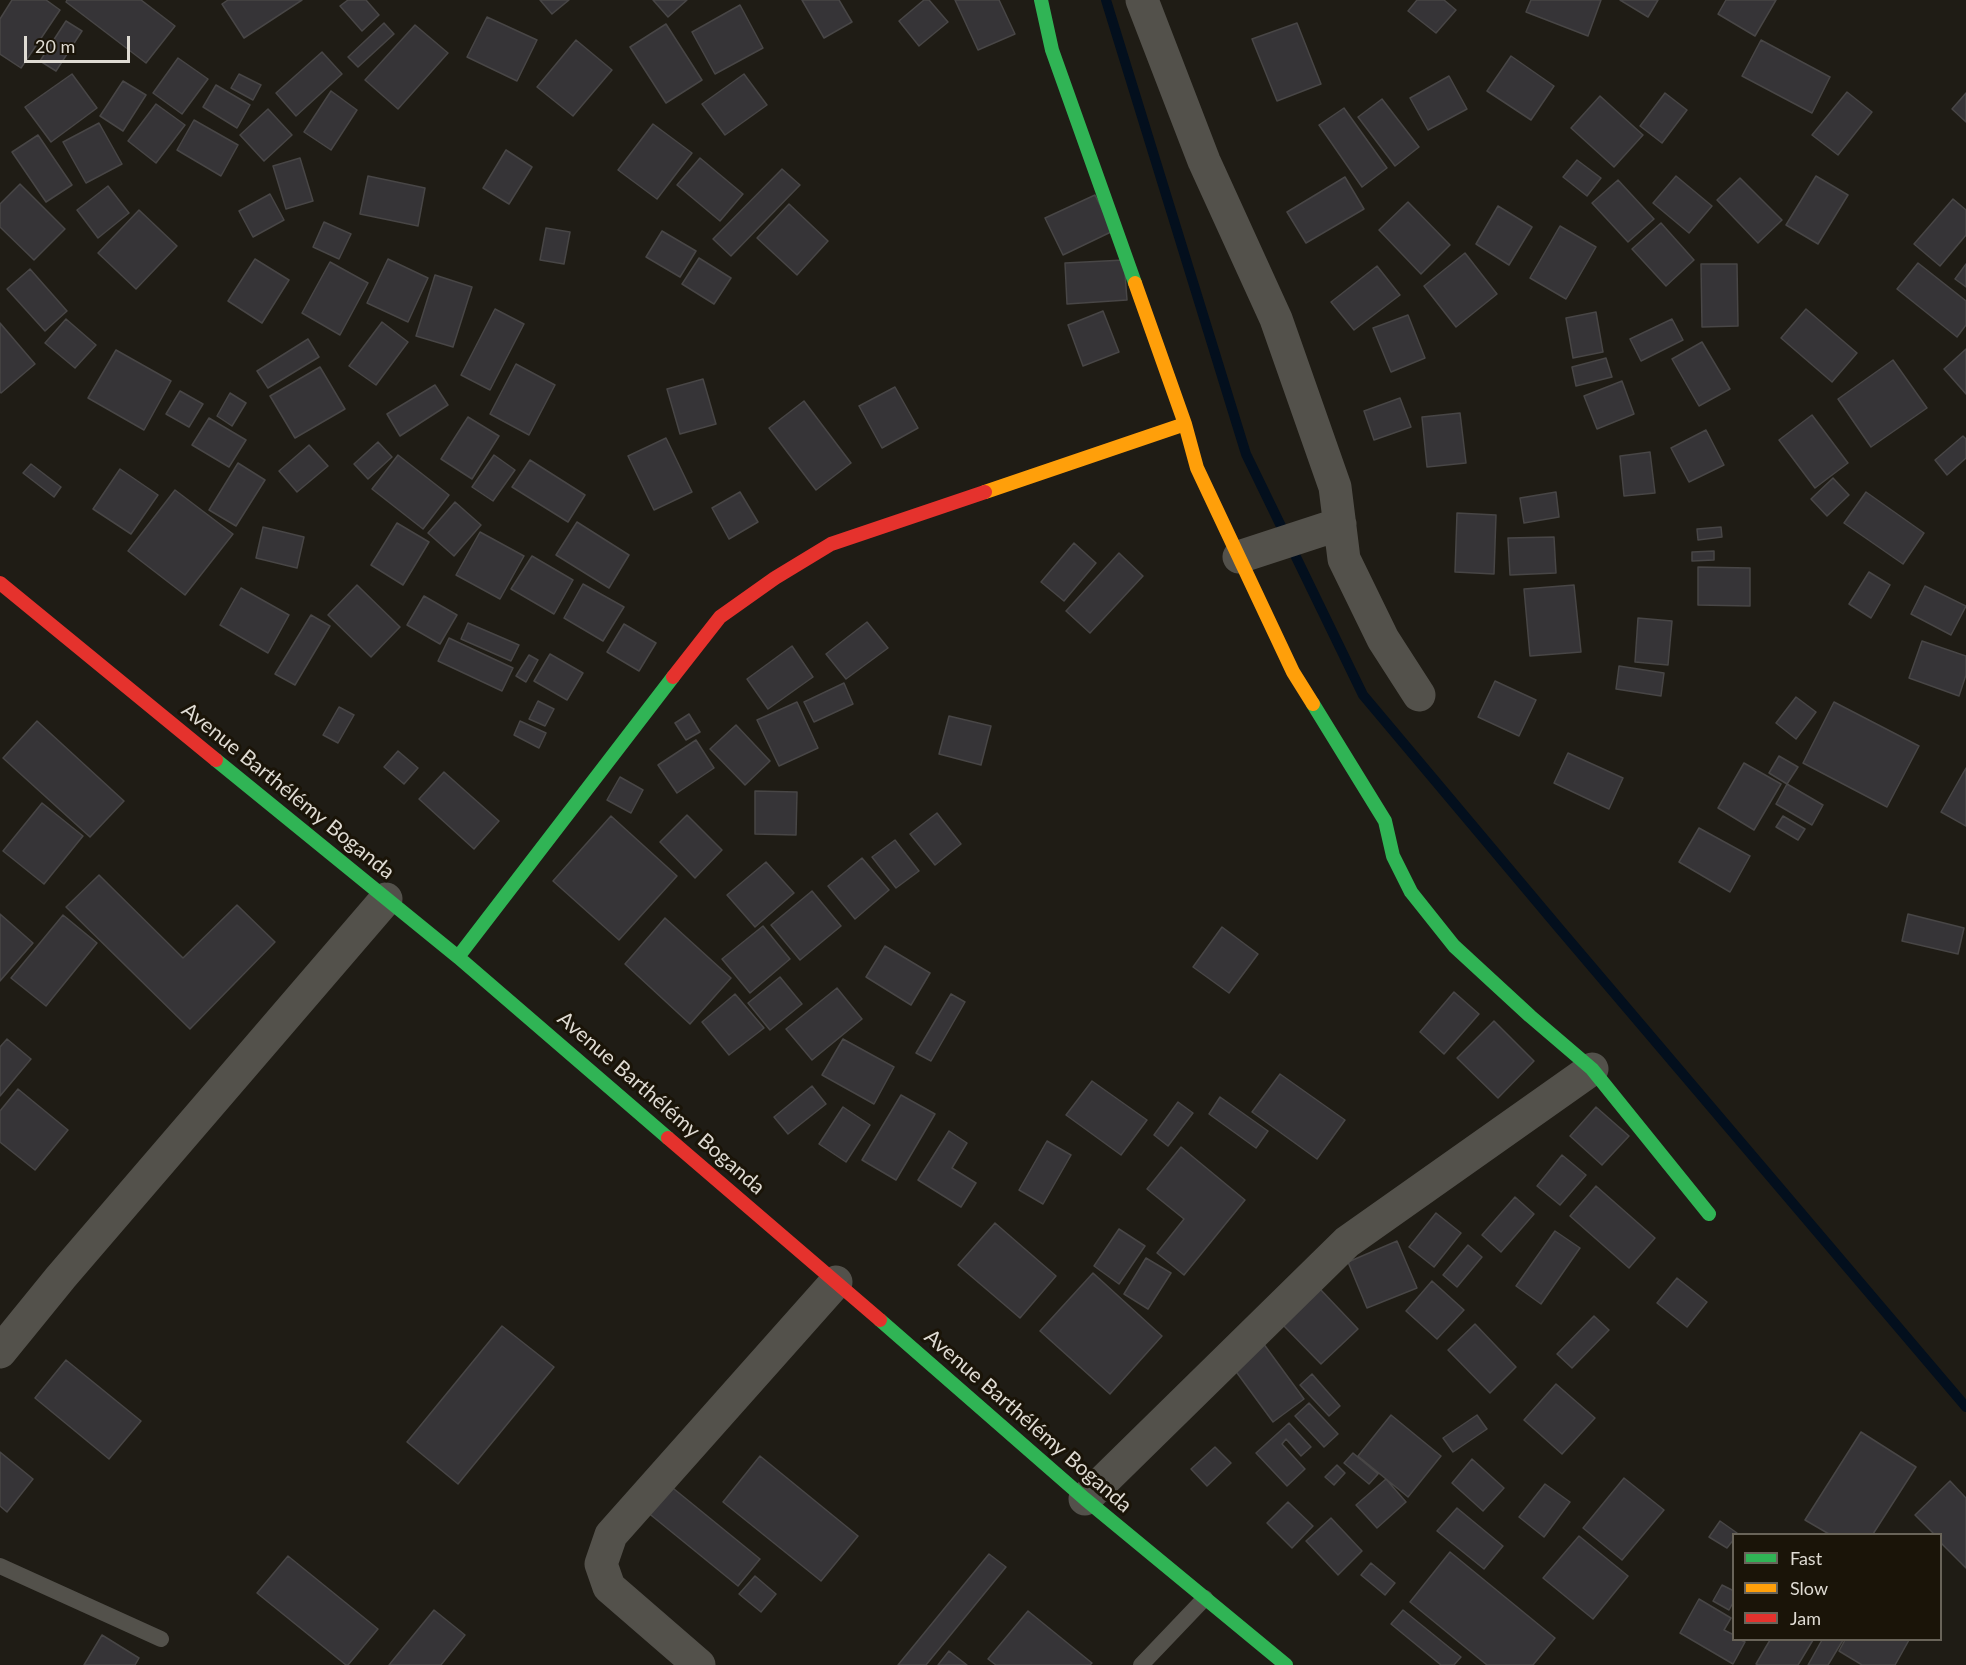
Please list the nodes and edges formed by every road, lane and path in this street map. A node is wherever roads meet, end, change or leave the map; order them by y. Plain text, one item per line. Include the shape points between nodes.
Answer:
1 (1041, 0) edge
2 (1142, 0) edge
3 (1185, 424) junction
4 (1340, 524) junction
5 (1239, 557) junction
6 (0, 583) edge
7 (1419, 695) dead end
8 (386, 899) junction
9 (458, 957) junction
10 (1592, 1069) junction
11 (1709, 1214) dead end
12 (836, 1282) junction
13 (0, 1352) edge
14 (1085, 1499) junction
15 (0, 1566) edge
16 (1205, 1598) junction
17 (161, 1639) dead end
18 (699, 1665) edge
19 (1141, 1665) edge
20 (1286, 1665) edge

1 - 3 street via 1052,50
2 - 4 street via 1204,161 1276,319 1335,487
3 - 5 street via 1197,468
3 - 9 street via 831,544 720,617
4 - 5 street
4 - 7 street via 1344,559 1383,639
5 - 10 street via 1293,672 1385,821 1393,856 1411,892 1454,946
6 - 8 street, Avenue Barthélémy Boganda
8 - 9 street, Avenue Barthélémy Boganda
8 - 13 street
9 - 12 street, Avenue Barthélémy Boganda
10 - 11 street
10 - 14 street via 1347,1242
12 - 14 street, Avenue Barthélémy Boganda
12 - 18 street via 610,1535 601,1564 609,1587
14 - 16 street, Avenue Barthélémy Boganda
15 - 17 lane
16 - 19 lane
16 - 20 street, Avenue Barthélémy Boganda

